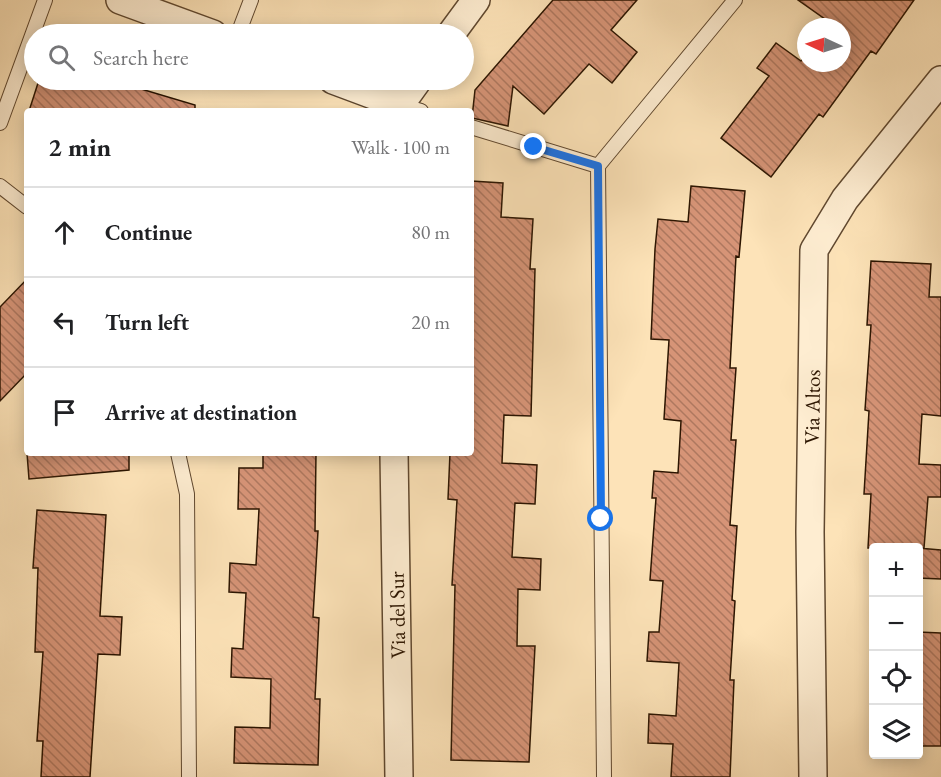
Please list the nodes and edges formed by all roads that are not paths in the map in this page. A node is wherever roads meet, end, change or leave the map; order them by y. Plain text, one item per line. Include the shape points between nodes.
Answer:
1 (45, 0) edge
2 (120, 0) edge
3 (251, 0) edge
4 (476, 0) edge
5 (735, 0) edge
6 (36, 24) edge
7 (186, 24) edge
8 (242, 24) edge
9 (458, 24) edge
10 (24, 57) edge
11 (941, 80) edge
12 (359, 90) edge
13 (414, 90) edge
14 (404, 108) edge
15 (407, 108) edge
16 (0, 123) edge
17 (474, 128) edge
18 (598, 166) junction
19 (0, 186) edge
20 (24, 205) edge
21 (179, 456) edge
22 (394, 456) edge
23 (189, 777) edge
24 (399, 777) edge
25 (604, 777) edge
26 (813, 777) edge

1 - 6 lane
2 - 7 street
3 - 8 lane
4 - 9 street
5 - 18 lane
10 - 16 lane
11 - 26 street, Via Altos via 844,199 814,250 810,532
12 - 14 street
13 - 15 street
17 - 18 lane
18 - 25 lane
19 - 20 lane
21 - 23 lane via 188,494
22 - 24 street, Via del Sur

